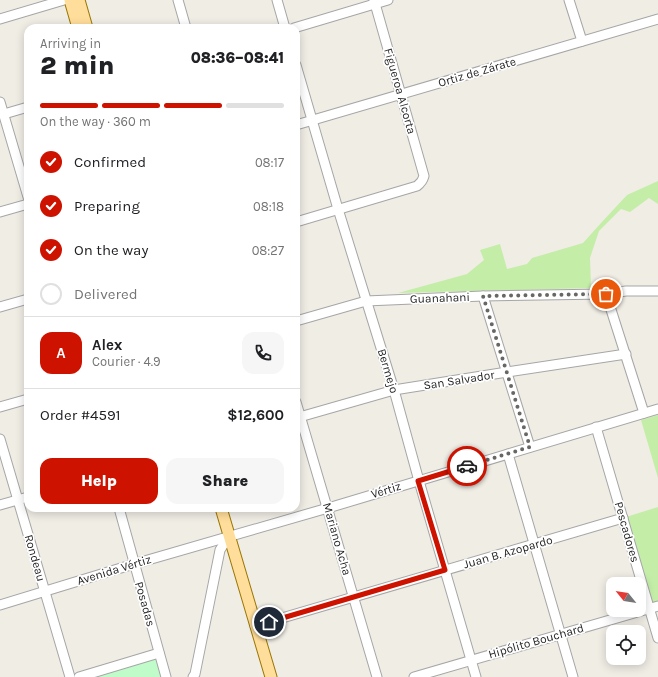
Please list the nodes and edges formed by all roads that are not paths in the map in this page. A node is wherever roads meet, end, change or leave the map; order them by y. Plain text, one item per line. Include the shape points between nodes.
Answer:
1 (64, 0) edge
2 (70, 0) edge
3 (79, 0) edge
4 (178, 0) edge
5 (277, 0) edge
6 (388, 0) edge
7 (569, 0) edge
8 (375, 2) edge
9 (0, 19) edge
10 (658, 19) edge
11 (77, 24) edge
12 (86, 24) edge
13 (185, 24) edge
14 (284, 24) edge
15 (300, 26) edge
16 (582, 42) junction
17 (300, 79) edge
18 (402, 94) junction
19 (0, 102) edge
20 (24, 109) edge
21 (4, 114) junction
22 (312, 121) junction
23 (300, 125) edge
24 (24, 183) edge
25 (24, 205) edge
26 (338, 209) junction
27 (0, 212) edge
28 (300, 221) edge
29 (658, 291) edge
30 (606, 294) junction
31 (483, 296) junction
32 (366, 300) junction
33 (24, 301) edge
34 (0, 307) edge
35 (300, 320) edge
36 (626, 354) junction
37 (508, 372) junction
38 (394, 390) junction
39 (24, 400) edge
40 (0, 407) edge
41 (658, 409) edge
42 (644, 413) junction
43 (300, 417) edge
44 (300, 424) edge
45 (596, 427) junction
46 (0, 439) edge
47 (530, 447) junction
48 (508, 454) junction
49 (418, 481) junction
50 (24, 498) edge
51 (18, 500) junction
52 (0, 506) edge
53 (328, 508) junction
54 (120, 512) edge
55 (222, 512) edge
56 (623, 518) junction
57 (229, 536) junction
58 (534, 544) junction
59 (134, 564) junction
60 (445, 570) junction
61 (45, 592) junction
62 (353, 597) junction
63 (0, 605) edge
64 (654, 607) edge
65 (255, 626) junction
66 (560, 634) junction
67 (658, 638) edge
68 (159, 652) junction
69 (472, 660) junction
70 (70, 677) edge
71 (79, 677) edge
72 (166, 677) edge
73 (193, 677) edge
74 (270, 677) edge
75 (377, 677) edge
76 (414, 677) edge
77 (476, 677) edge
78 (573, 677) edge

1 - 9 street
2 - 11 main road
3 - 12 main road
4 - 13 street
5 - 14 street
6 - 8 street
7 - 16 street
8 - 15 street
8 - 18 street, Figueroa Alcorta
10 - 16 street, Ortiz de Zárate
16 - 18 street, Ortiz de Zárate
17 - 22 street, Bermejo
18 - 22 street, Ortiz de Zárate
18 - 26 street, Figueroa Alcorta via 424,176 422,181 417,186
19 - 21 street
20 - 21 street
21 - 24 street
22 - 23 street, Ortiz de Zárate
22 - 26 street, Bermejo
25 - 27 street
26 - 28 street
26 - 32 street, Bermejo
29 - 30 street, Guanahani
30 - 31 street, Guanahani
30 - 36 street
31 - 32 street, Guanahani
31 - 37 street
32 - 35 street, Guanahani
32 - 38 street, Bermejo
33 - 34 street
36 - 37 street, San Salvador
36 - 42 street
37 - 38 street, San Salvador
37 - 47 street
38 - 43 street, San Salvador
38 - 49 street, Bermejo
39 - 40 street
41 - 42 street, Vértiz
42 - 45 street, Vértiz
44 - 53 street, Mariano Acha
45 - 47 street, Vértiz
45 - 56 street, Pescadores
46 - 51 street, Rondeau
47 - 48 street, Vértiz
48 - 49 street, Vértiz
48 - 58 street
49 - 53 street, Vértiz
49 - 60 street, Bermejo
50 - 51 street
51 - 52 street
51 - 61 street, Rondeau
53 - 57 street, Vértiz
53 - 62 street, Mariano Acha
54 - 59 street, Posadas
55 - 57 main road
56 - 58 street, Juan B. Azopardo
56 - 64 street, Pescadores
57 - 59 street, Avenida Vértiz
57 - 65 main road
57 - 73 street via 220,550
58 - 60 street, Juan B. Azopardo
58 - 66 street
59 - 61 street, Avenida Vértiz
59 - 68 street, Posadas
60 - 62 street, Juan B. Azopardo
60 - 69 street, Bermejo
61 - 63 street, Avenida Vértiz
61 - 70 street, Rondeau
62 - 65 street, Juan B. Azopardo
62 - 75 street, Mariano Acha
64 - 66 street, Hipólito Bouchard
64 - 67 street, Pescadores
65 - 74 main road
66 - 69 street, Hipólito Bouchard
66 - 78 street
68 - 71 street
68 - 72 street, Posadas
69 - 76 street, Hipólito Bouchard
69 - 77 street, Bermejo

